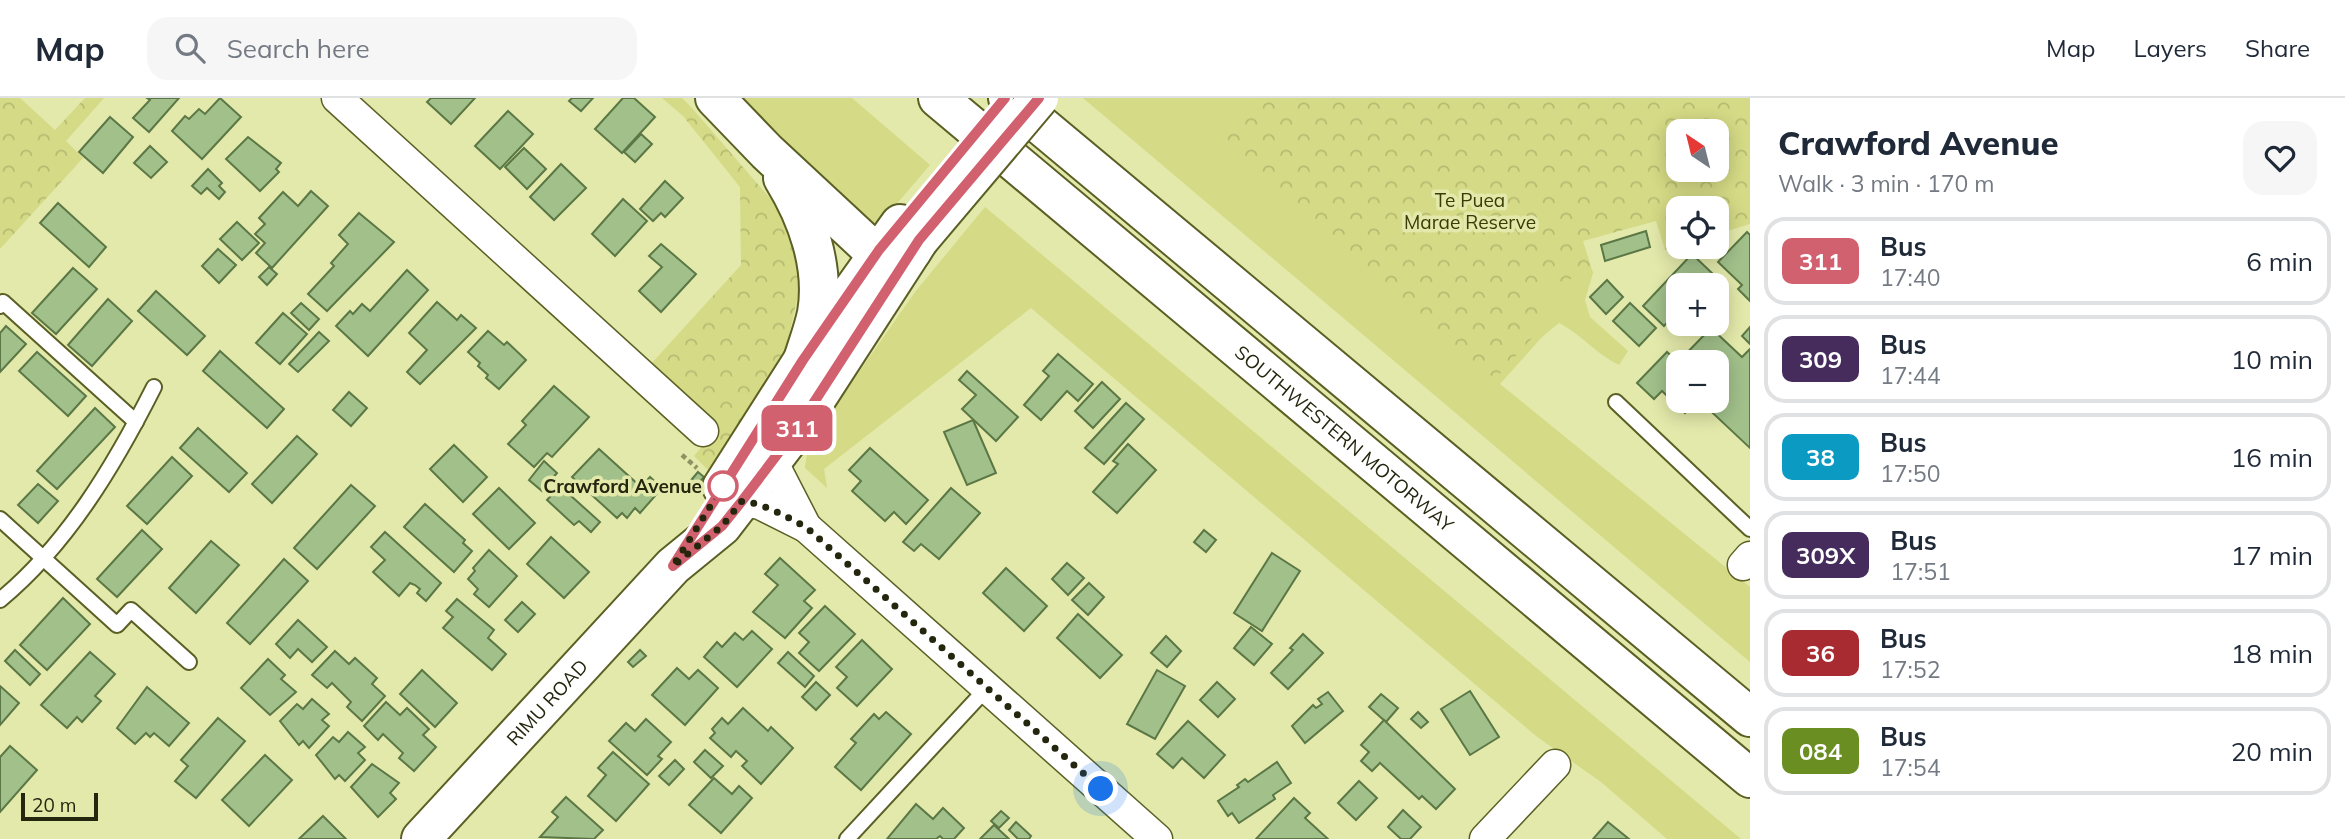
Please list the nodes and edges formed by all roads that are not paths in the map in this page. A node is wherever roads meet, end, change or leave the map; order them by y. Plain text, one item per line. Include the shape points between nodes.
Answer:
1 (337, 98) edge
2 (715, 98) edge
3 (938, 98) edge
4 (1007, 98) edge
5 (1039, 98) edge
6 (767, 152) junction
7 (902, 241) junction
8 (0, 306) edge
9 (803, 360) junction
10 (154, 387) dead end
11 (1616, 402) dead end
12 (136, 422) junction
13 (703, 431) dead end
14 (760, 456) junction
15 (742, 501) junction
16 (0, 519) edge
17 (806, 527) junction
18 (1750, 529) edge
19 (42, 557) junction
20 (673, 566) junction
21 (0, 600) edge
22 (188, 662) dead end
23 (987, 688) junction
24 (1750, 717) edge
25 (1555, 765) dead end
26 (1750, 778) edge
27 (421, 839) edge
28 (847, 839) edge
29 (1157, 839) edge
30 (1485, 839) edge

1 - 13 street
2 - 6 main road
3 - 26 main road, SOUTHWESTERN MOTORWAY
4 - 7 main road
4 - 24 main road
5 - 7 main road, bridge
6 - 7 main road via 866,244
6 - 9 main road via 800,210 816,259 817,313
7 - 9 main road
7 - 14 main road
8 - 12 lane via 3,302
9 - 14 main road
10 - 12 lane
11 - 18 lane
12 - 19 lane via 94,496
14 - 15 main road, RIMU ROAD
14 - 17 street
14 - 20 main road, RIMU ROAD via 700,519
15 - 17 street via 760,504
15 - 20 main road, RIMU ROAD via 722,526
16 - 19 lane
17 - 23 street
19 - 21 lane
19 - 22 lane via 117,625 131,610
20 - 27 main road, RIMU ROAD
23 - 28 lane
23 - 29 street
25 - 30 street

